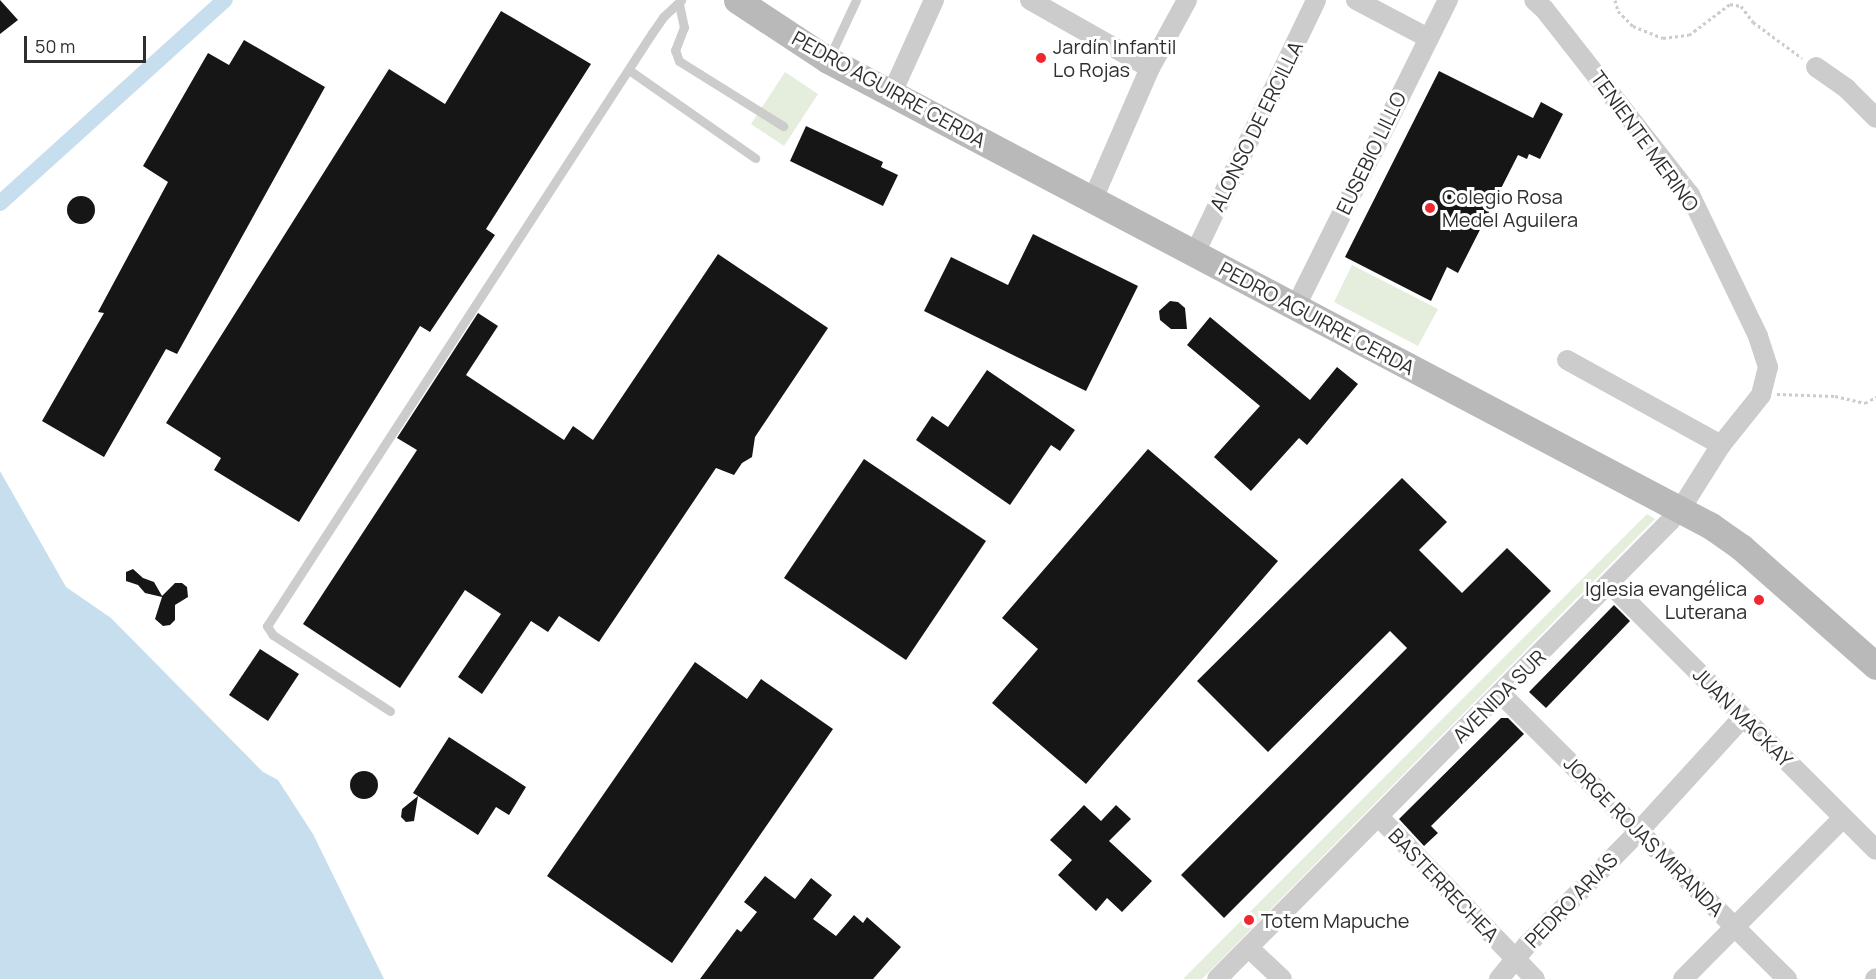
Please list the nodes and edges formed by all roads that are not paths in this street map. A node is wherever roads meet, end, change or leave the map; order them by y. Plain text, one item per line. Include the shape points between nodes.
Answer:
1 (737, 0) edge
2 (856, 0) edge
3 (934, 0) edge
4 (1030, 0) edge
5 (1187, 0) edge
6 (1316, 0) edge
7 (1356, 0) edge
8 (1448, 0) edge
9 (1534, 0) edge
10 (680, 2) edge
11 (1066, 9) edge
12 (1428, 38) junction
13 (828, 60) junction
14 (1816, 67) road end
15 (1150, 68) junction
16 (629, 70) junction
17 (892, 93) junction
18 (1876, 118) edge
19 (783, 126) dead end
20 (755, 158) dead end
21 (1093, 199) junction
22 (1195, 253) junction
23 (1296, 306) junction
24 (1567, 360) dead end
25 (1761, 395) joint
26 (1721, 445) junction
27 (1680, 510) junction
28 (1610, 584) junction
29 (1876, 666) edge
30 (1501, 694) junction
31 (390, 711) dead end
32 (1743, 717) junction
33 (1378, 817) junction
34 (1843, 818) junction
35 (1640, 831) junction
36 (1876, 850) edge
37 (1735, 927) junction
38 (1249, 948) junction
39 (1516, 959) junction
40 (1217, 979) edge
41 (1282, 979) edge
42 (1498, 979) edge
43 (1535, 979) edge
44 (1683, 979) edge
45 (1787, 979) edge

1 - 13 street, PEDRO AGUIRRE CERDA
2 - 13 lane
3 - 17 street
4 - 11 street
5 - 15 street
6 - 22 street, ALONSO DE ERCILLA
7 - 12 street
8 - 12 street, EUSEBIO LILLO
9 - 25 street, TENIENTE MERINO via 1690,195 1758,336 1768,367
10 - 16 lane via 663,17
10 - 19 lane via 684,27 675,50 679,61
11 - 15 street
12 - 23 street, EUSEBIO LILLO
13 - 17 street, PEDRO AGUIRRE CERDA
14 - 18 street via 1847,89
15 - 21 street
16 - 20 lane
16 - 31 lane via 267,626 273,635
17 - 21 street, PEDRO AGUIRRE CERDA
21 - 22 street, PEDRO AGUIRRE CERDA
22 - 23 street, PEDRO AGUIRRE CERDA
23 - 27 street, PEDRO AGUIRRE CERDA
24 - 26 street
25 - 26 street, AVENIDA SUR
26 - 27 street, AVENIDA SUR
27 - 28 street, AVENIDA SUR
27 - 29 street, PEDRO AGUIRRE CERDA via 1741,547
28 - 30 street, AVENIDA SUR
28 - 32 street, JUAN MACKAY
30 - 33 street, AVENIDA SUR
30 - 35 street, JORGE ROJAS MIRANDA
32 - 34 street, JUAN MACKAY
32 - 35 street, PEDRO ARIAS
33 - 38 street, AVENIDA SUR
33 - 39 street, BASTERRECHEA
34 - 36 street, JUAN MACKAY
34 - 37 street
35 - 37 street, JORGE ROJAS MIRANDA
35 - 39 street, PEDRO ARIAS
37 - 44 street
37 - 45 street, JORGE ROJAS MIRANDA
38 - 40 street, AVENIDA SUR
38 - 41 street
39 - 42 street, PEDRO ARIAS
39 - 43 street, BASTERRECHEA

